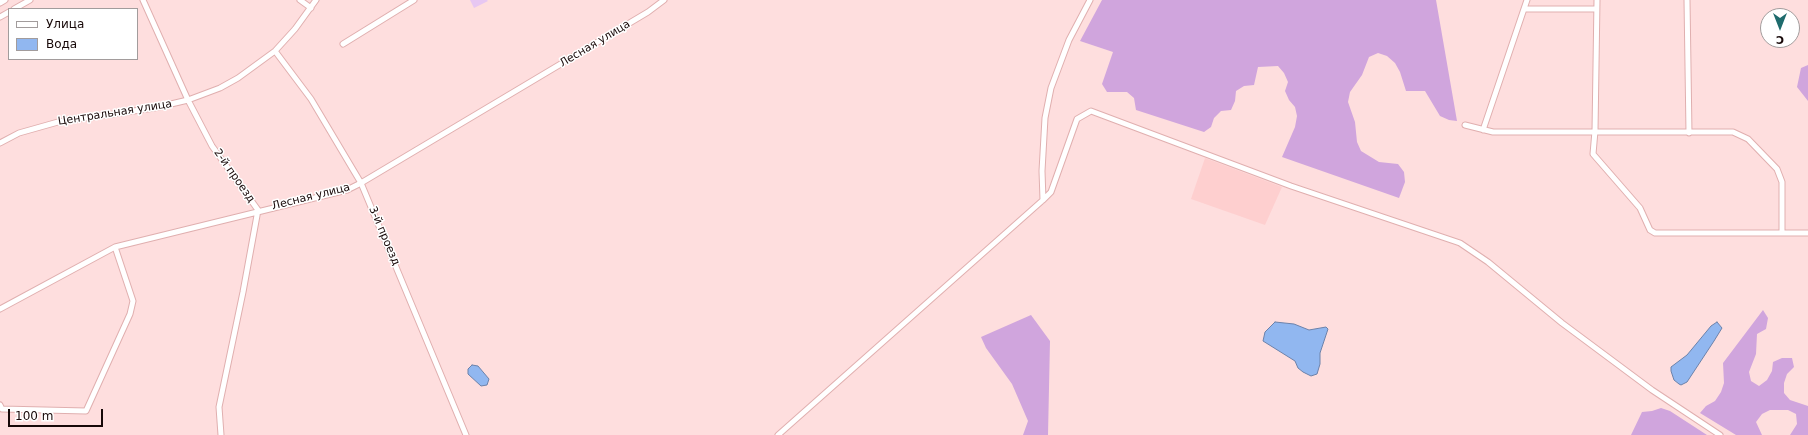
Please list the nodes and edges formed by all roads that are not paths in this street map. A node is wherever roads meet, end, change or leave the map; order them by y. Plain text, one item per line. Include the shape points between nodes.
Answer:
1 (5, 0) edge
2 (30, 0) edge
3 (143, 0) edge
4 (300, 0) edge
5 (316, 0) edge
6 (414, 0) edge
7 (664, 0) edge
8 (1090, 0) edge
9 (1526, 0) edge
10 (1597, 0) edge
11 (1687, 0) edge
12 (0, 3) edge
13 (16, 8) edge
14 (311, 8) junction
15 (1596, 8) junction
16 (1524, 9) junction
17 (343, 44) dead end
18 (275, 51) junction
19 (188, 100) junction
20 (1465, 125) dead end
21 (1483, 130) junction
22 (1595, 132) junction
23 (1689, 133) junction
24 (0, 143) edge
25 (361, 183) junction
26 (1043, 200) junction
27 (258, 210) junction
28 (1782, 232) junction
29 (1808, 232) edge
30 (115, 246) junction
31 (0, 309) edge
32 (0, 405) edge
33 (221, 435) edge
34 (466, 435) edge
35 (778, 435) edge
36 (1720, 435) edge

1 - 12 street
2 - 13 street
3 - 19 street, 2-й проезд
4 - 14 street
5 - 14 street, Центральная улица
6 - 17 street
7 - 25 street, Лесная улица via 648,12
8 - 26 street via 1069,40 1051,88 1045,118
9 - 16 street
10 - 15 street
11 - 23 street
14 - 18 street, Центральная улица
15 - 16 street
15 - 22 street
16 - 21 street
18 - 19 street, Центральная улица via 238,78
18 - 25 street, 3-й проезд via 311,98
19 - 24 street, Центральная улица via 154,108 58,122 19,133
19 - 27 street, 2-й проезд via 212,146
20 - 21 street
21 - 22 street
22 - 23 street
22 - 28 street via 1593,154 1640,208 1650,230 1655,233
23 - 28 street via 1733,132 1748,139 1777,169 1782,182
25 - 27 street, Лесная улица via 347,190
25 - 34 street, 3-й проезд
26 - 35 street
26 - 36 street via 1051,192 1076,119 1091,111 1291,186 1460,243 1652,390
27 - 30 street, Лесная улица
27 - 33 street, 2-й проезд via 219,406
28 - 29 street
30 - 31 street, Лесная улица
30 - 32 street via 133,301 130,314 86,411 2,409

